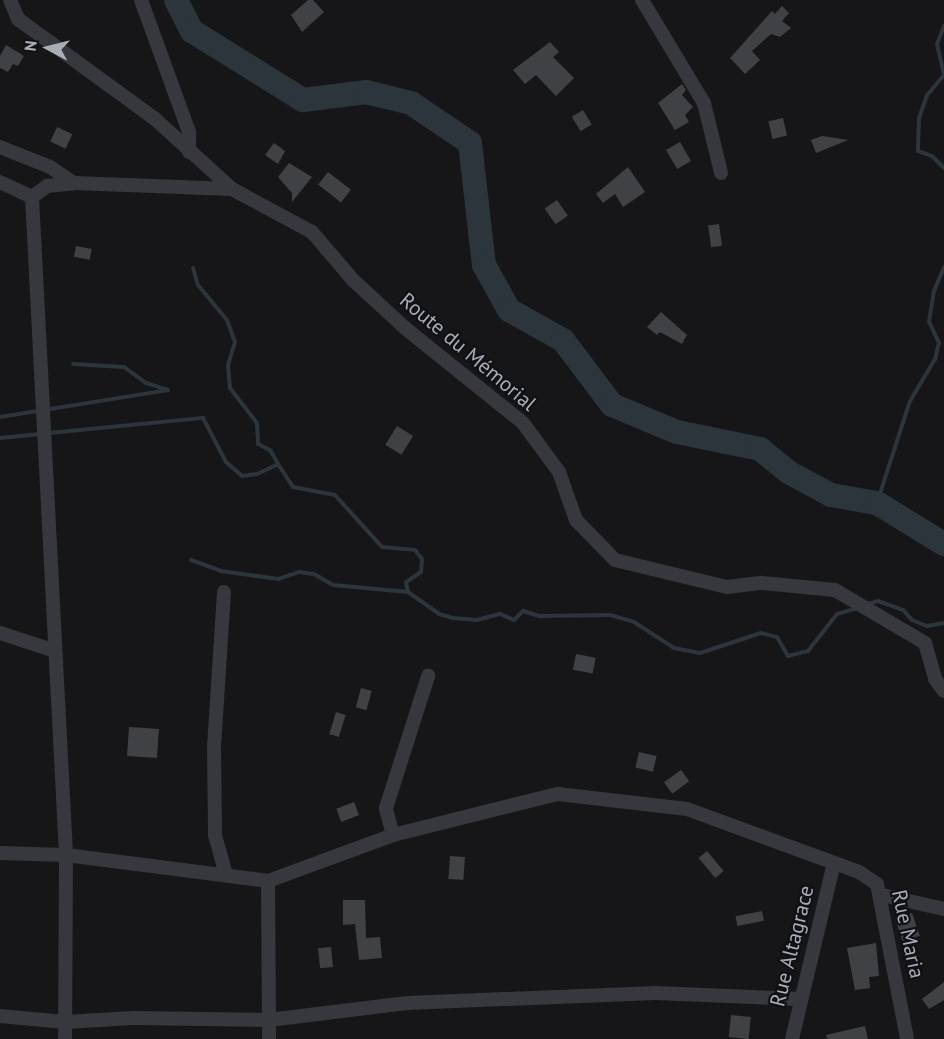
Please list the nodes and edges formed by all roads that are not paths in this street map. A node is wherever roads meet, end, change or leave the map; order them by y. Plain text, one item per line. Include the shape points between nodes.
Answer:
1 (10, 0) edge
2 (141, 0) edge
3 (642, 0) edge
4 (0, 147) edge
5 (189, 152) junction
6 (721, 173) dead end
7 (0, 182) edge
8 (74, 183) junction
9 (232, 189) junction
10 (32, 197) junction
11 (224, 592) dead end
12 (0, 633) edge
13 (55, 651) junction
14 (428, 676) dead end
15 (944, 691) edge
16 (393, 835) junction
17 (0, 854) edge
18 (66, 855) junction
19 (834, 863) junction
20 (226, 875) junction
21 (268, 881) junction
22 (882, 895) junction
23 (944, 909) edge
24 (801, 999) junction
25 (0, 1016) edge
26 (269, 1020) junction
27 (65, 1022) junction
28 (65, 1039) edge
29 (270, 1039) edge
30 (792, 1039) edge
31 (907, 1039) edge

1 - 5 street via 18,19 154,118
2 - 5 street via 189,132
3 - 6 street via 704,103
4 - 8 street via 50,167
5 - 9 street
7 - 10 street
8 - 9 street, Route du Mémorial
8 - 10 street, Route du Mémorial via 47,186
9 - 15 street, Route du Mémorial via 312,232 353,280 405,328 523,423 559,472 576,520 615,560 727,587 762,583 835,591 925,643 934,679
10 - 13 street
11 - 20 street via 214,747 215,835
12 - 13 street
13 - 18 street
14 - 16 street via 386,808
16 - 19 street, Rue Maria via 558,794 687,809
16 - 21 street, Rue Maria
17 - 18 street
18 - 20 street
18 - 27 street
19 - 22 street, Rue Maria via 877,884
19 - 24 street, Rue Altagrace
20 - 21 street
21 - 26 street
22 - 23 street
22 - 31 street, Rue Maria
24 - 26 street via 656,993 407,1004
24 - 30 street, Rue Altagrace
25 - 27 street
26 - 27 street via 134,1018
26 - 29 street
27 - 28 street

